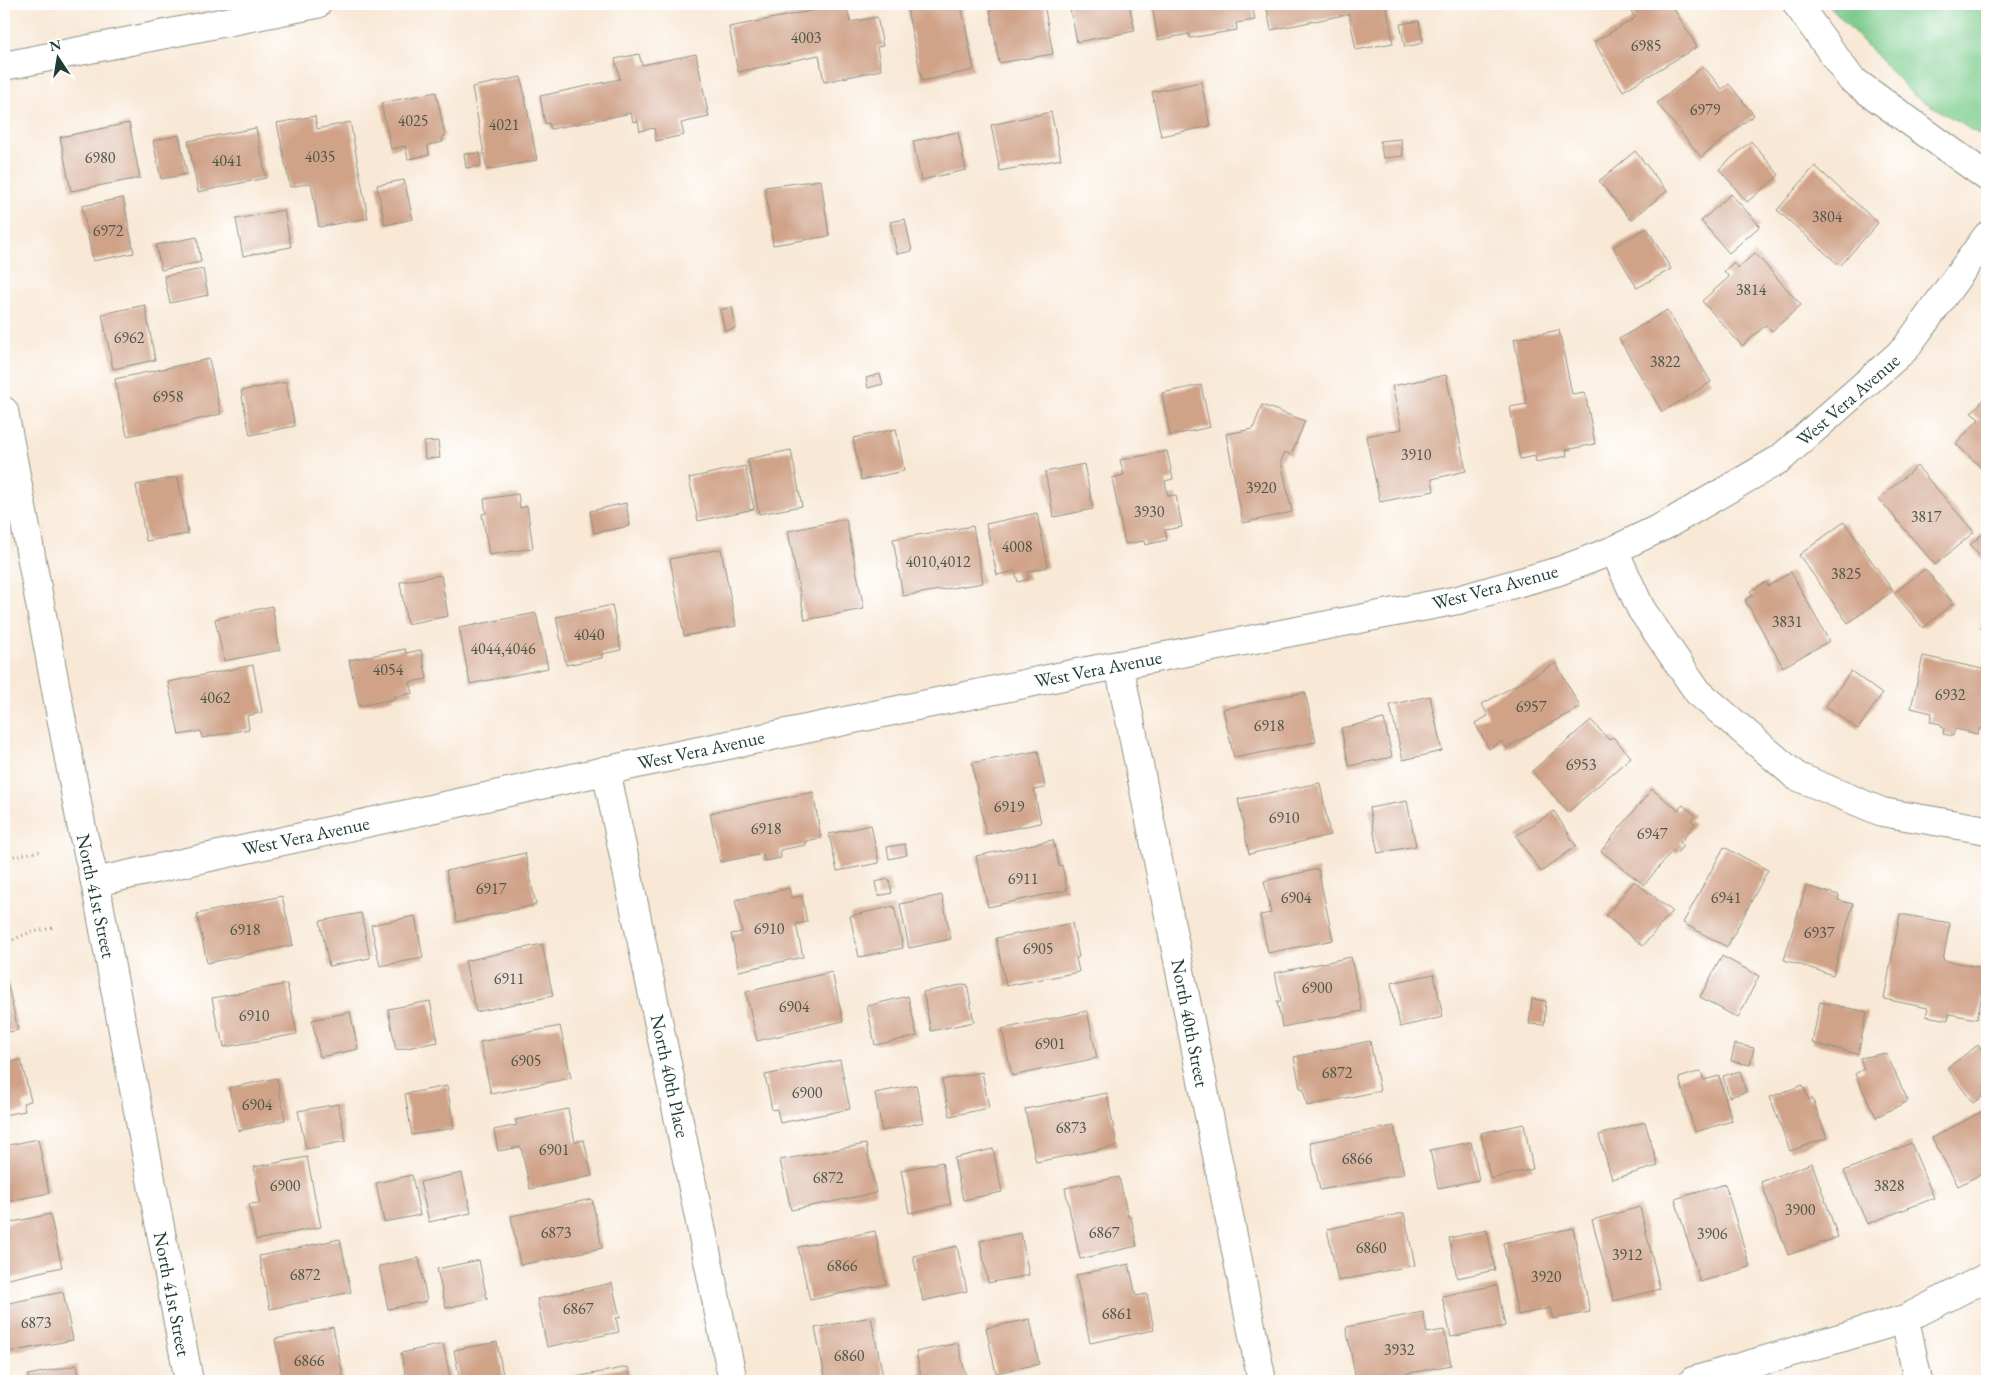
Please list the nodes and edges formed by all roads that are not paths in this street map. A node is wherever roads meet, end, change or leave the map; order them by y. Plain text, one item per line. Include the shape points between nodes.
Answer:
1 (317, 4) edge
2 (1797, 4) edge
3 (4, 66) edge
4 (1987, 178) edge
5 (1987, 236) edge
6 (4, 411) edge
7 (1614, 550) junction
8 (1119, 664) junction
9 (606, 770) junction
10 (1987, 830) edge
11 (95, 882) junction
12 (1987, 1277) edge
13 (1905, 1319) junction
14 (189, 1381) edge
15 (733, 1381) edge
16 (1262, 1381) edge
17 (1693, 1381) edge
18 (1918, 1381) edge

1 - 3 street
2 - 4 street via 1851,79
5 - 7 street, West Vera Avenue via 1905,349 1780,459 1668,524
6 - 11 street, North 41st Street via 82,829
7 - 8 street, West Vera Avenue via 1559,571 1458,600
7 - 10 street via 1641,609 1698,692 1796,776 1882,812
8 - 9 street, West Vera Avenue
8 - 16 street, North 40th Street
9 - 11 street, West Vera Avenue
9 - 15 street, North 40th Place
11 - 14 street, North 41st Street
12 - 13 street
13 - 17 street
13 - 18 street

